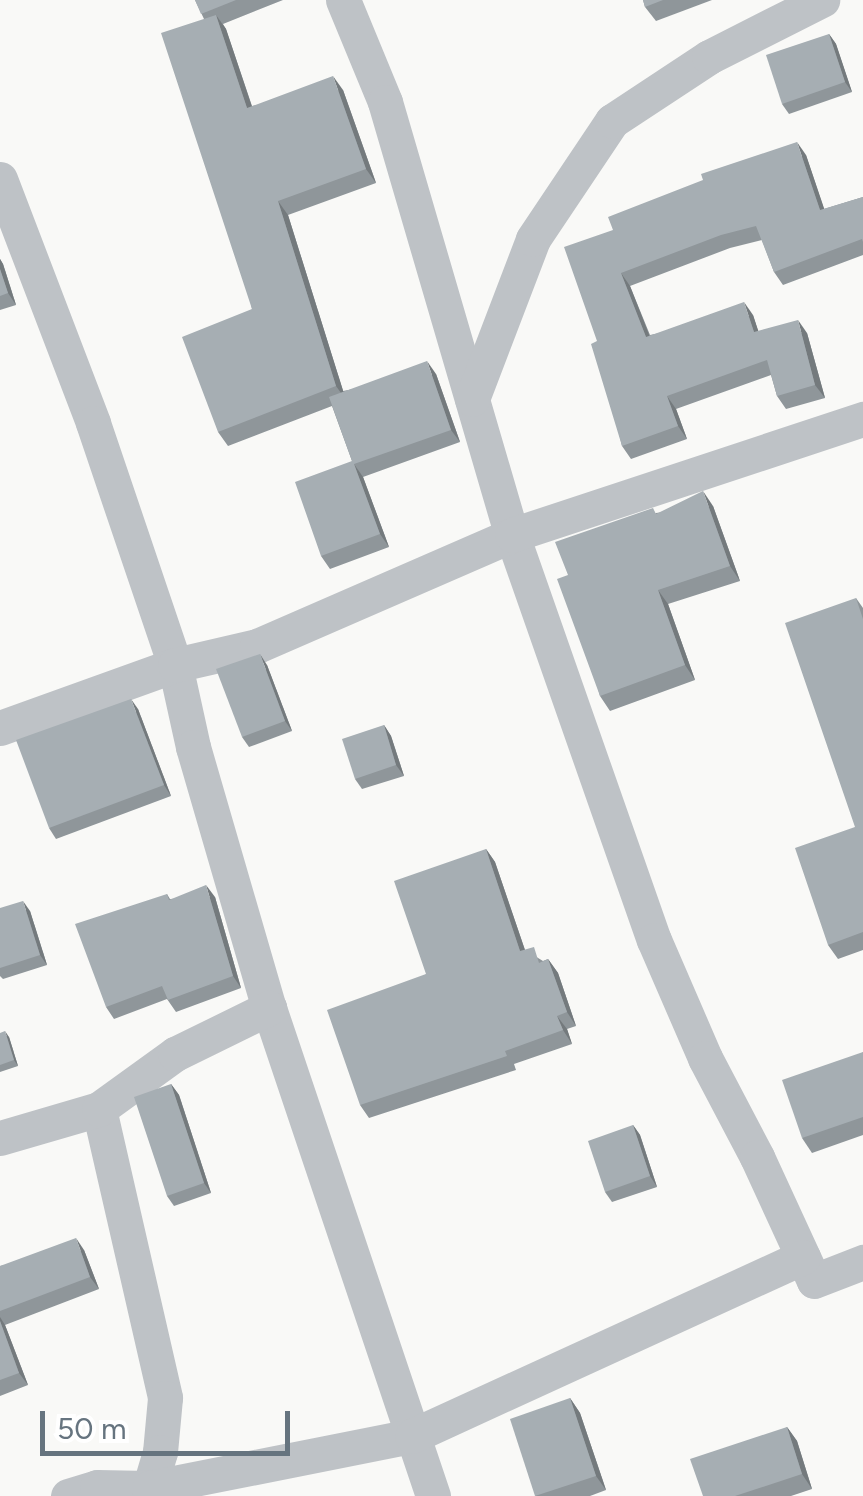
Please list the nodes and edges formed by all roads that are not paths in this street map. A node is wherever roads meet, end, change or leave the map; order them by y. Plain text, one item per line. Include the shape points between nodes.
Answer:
1 (344, 0) edge
2 (822, 0) edge
3 (0, 180) edge
4 (472, 399) junction
5 (863, 418) edge
6 (512, 534) junction
7 (174, 664) junction
8 (0, 728) edge
9 (269, 1008) junction
10 (99, 1109) junction
11 (0, 1138) edge
12 (803, 1257) junction
13 (863, 1262) edge
14 (412, 1436) junction
15 (148, 1492) edge
16 (68, 1496) edge
17 (434, 1496) edge

1 - 4 street via 385,102
2 - 4 street via 709,57 612,121 533,240
3 - 7 street via 94,423
4 - 6 street
5 - 6 street
6 - 7 street via 257,646
6 - 12 street via 654,940
7 - 8 street
7 - 9 street
9 - 10 street via 175,1054
9 - 14 street
10 - 11 street
10 - 15 street via 165,1398
12 - 13 street via 814,1281
12 - 14 street
14 - 15 street
14 - 17 street
15 - 16 street via 97,1488

